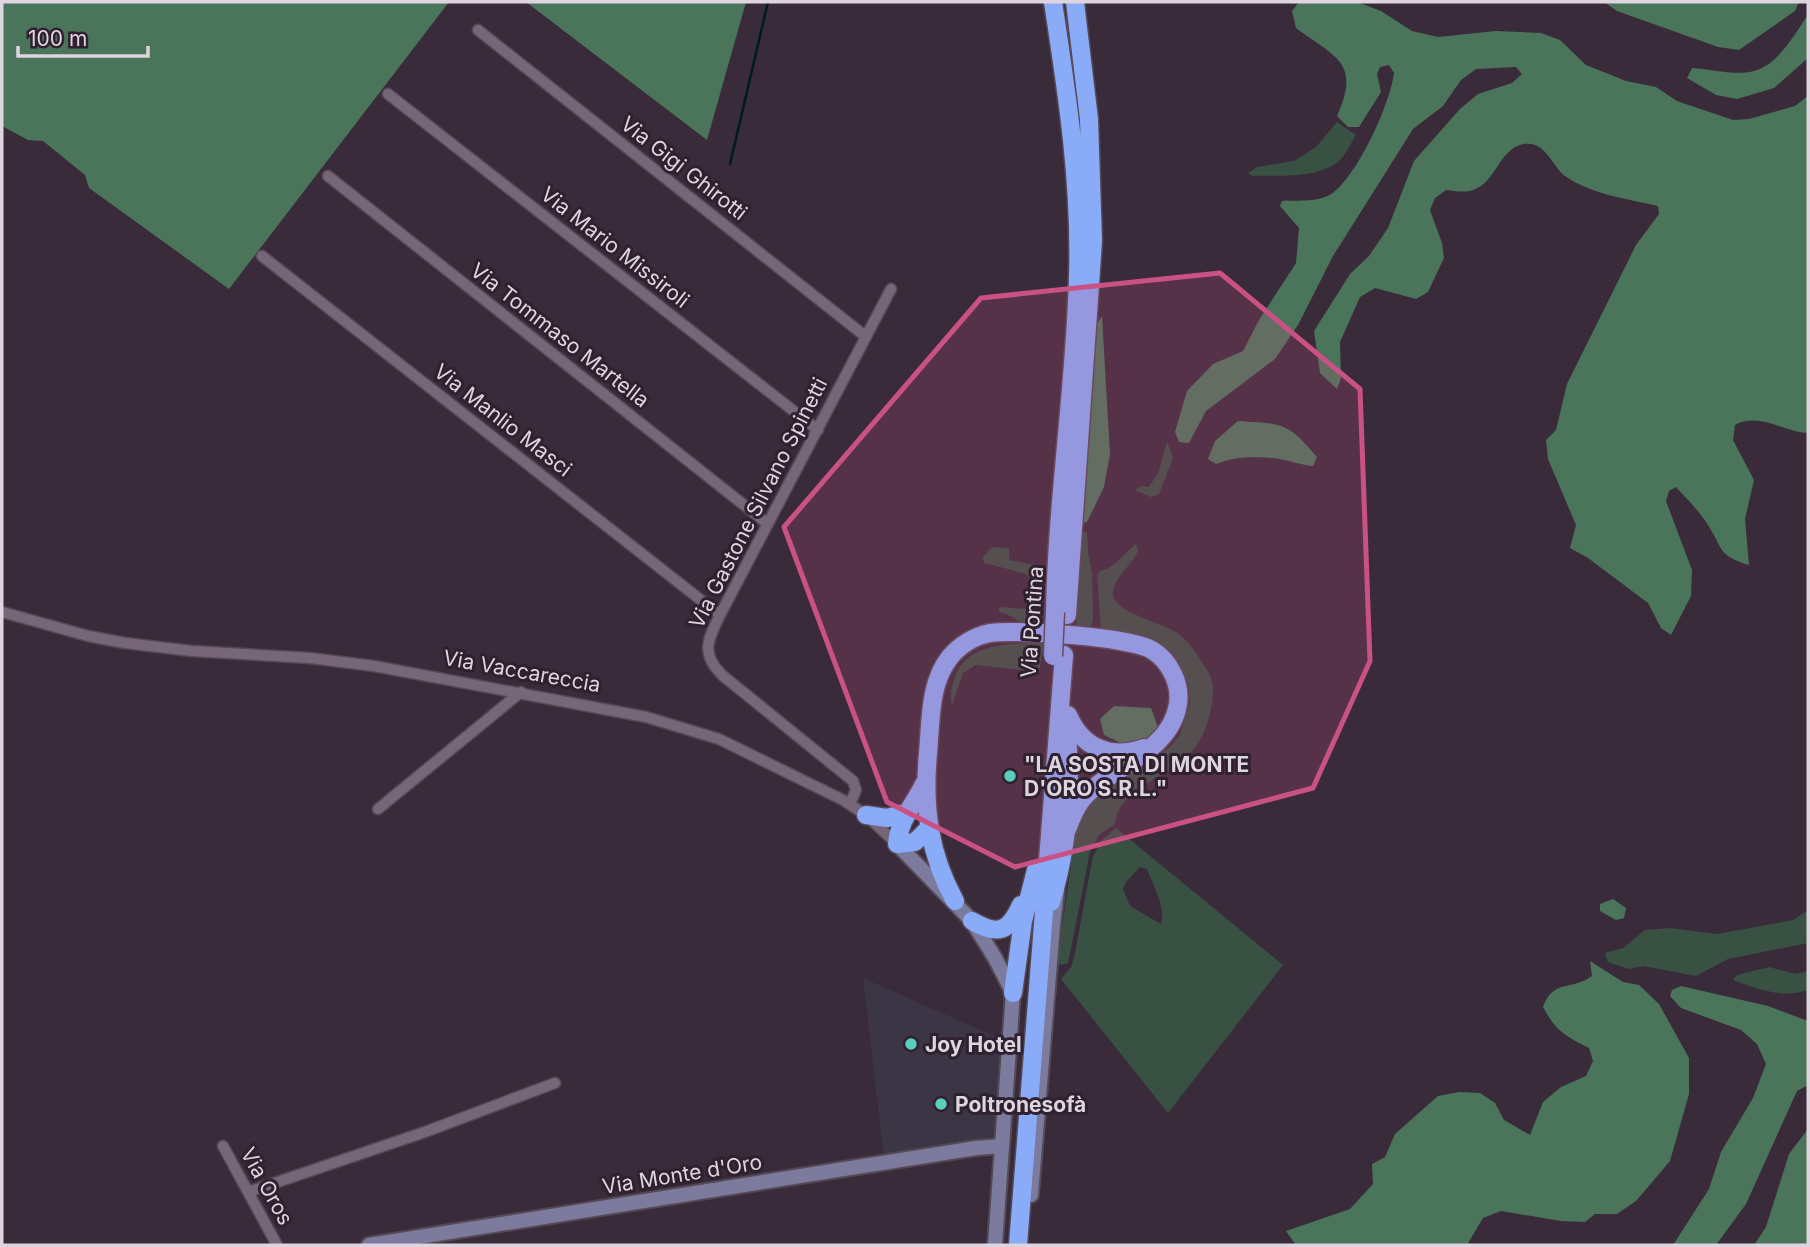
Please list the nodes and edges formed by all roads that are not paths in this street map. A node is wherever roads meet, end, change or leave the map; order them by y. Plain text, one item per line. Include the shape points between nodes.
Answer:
1 (1053, 2) edge
2 (1075, 2) edge
3 (478, 30) dead end
4 (388, 94) dead end
5 (328, 176) dead end
6 (262, 256) dead end
7 (891, 289) dead end
8 (865, 335) junction
9 (818, 430) junction
10 (768, 524) junction
11 (2, 612) edge
12 (1061, 614) junction
13 (720, 615) junction
14 (1058, 655) junction
15 (521, 692) junction
16 (1065, 708) junction
17 (1154, 744) junction
18 (926, 781) junction
19 (850, 804) junction
20 (378, 809) dead end
21 (906, 813) junction
22 (866, 815) junction
23 (928, 829) junction
24 (1066, 832) junction
25 (898, 844) junction
26 (1036, 870) junction
27 (1060, 872) junction
28 (955, 901) junction
29 (972, 922) junction
30 (1041, 935) junction
31 (1013, 993) junction
32 (555, 1083) dead end
33 (223, 1146) dead end
34 (1002, 1146) junction
35 (248, 1192) junction
36 (277, 1245) edge
37 (369, 1245) edge
38 (995, 1245) edge
39 (1007, 1245) edge
40 (1018, 1245) edge
41 (1027, 1245) edge

1 - 12 highway, Via Pontina via 1069,103 1078,240
2 - 12 highway, Via Pontina via 1089,119 1093,241
3 - 8 street, Via Gigi Ghirotti
4 - 9 street, Via Mario Missiroli
5 - 10 street, Via Tommaso Martella
6 - 13 street, Via Manlio Masci
7 - 8 street, Via Gastone Silvano Spinetti
8 - 9 street, Via Gastone Silvano Spinetti
9 - 10 street, Via Gastone Silvano Spinetti
10 - 13 street, Via Gastone Silvano Spinetti
11 - 15 street, Via Vaccareccia via 125,643 347,662
12 - 14 highway, Via Pontina
13 - 19 street, Via Gastone Silvano Spinetti via 708,644 714,666 853,781 856,789
14 - 16 highway
14 - 26 highway, Via Pontina
14 - 30 highway, Via Pontina
15 - 19 street, Via Vaccareccia via 689,728 729,743
15 - 20 street
16 - 17 highway via 1079,735 1102,751 1121,754
16 - 24 highway
17 - 18 highway via 1174,718 1178,695 1170,669 1153,650 1124,640 992,633 972,639 954,652 937,679
17 - 24 highway via 1087,793
18 - 21 highway
18 - 23 highway
19 - 22 street, Via Vaccareccia
21 - 22 highway via 887,818
21 - 25 highway
22 - 25 street, Via Vaccareccia
23 - 25 highway via 915,842
23 - 28 highway
24 - 27 highway
25 - 28 street, Via Vaccareccia
26 - 29 highway via 1009,926 995,930
26 - 31 highway
26 - 39 highway, Via Pontina
27 - 30 highway
27 - 41 street
28 - 29 street, Via Vaccareccia
29 - 31 street, Via Vaccareccia
30 - 40 highway, Via Pontina
31 - 34 street
32 - 35 street
33 - 35 street, Via Oros
34 - 37 street, Via Monte d'Oro
34 - 38 street
35 - 36 street, Via Oros

